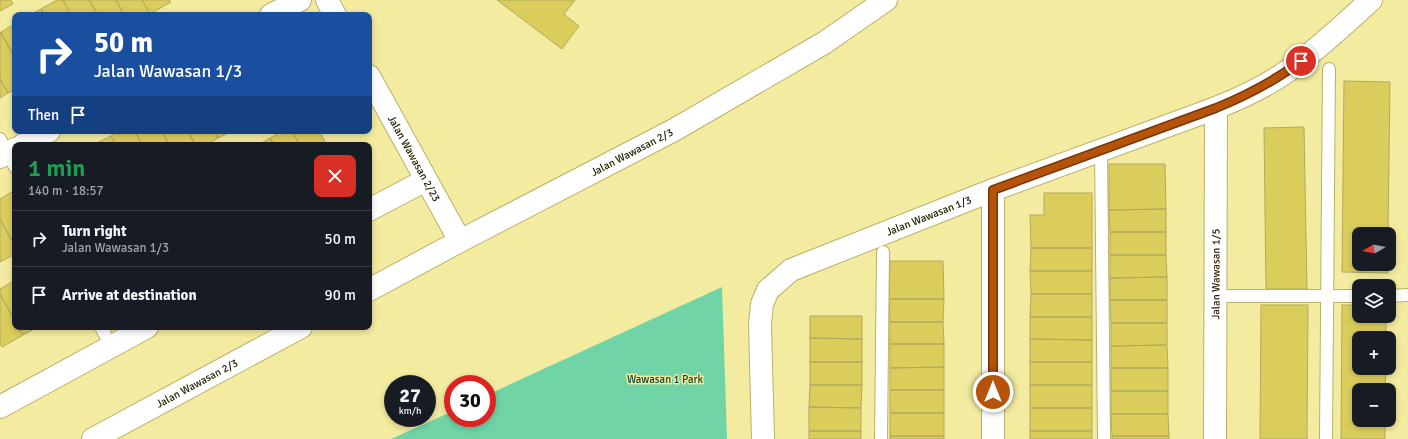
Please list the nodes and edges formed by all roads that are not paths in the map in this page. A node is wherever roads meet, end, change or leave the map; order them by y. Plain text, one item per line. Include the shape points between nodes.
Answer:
1 (300, 0) edge
2 (327, 0) edge
3 (886, 0) edge
4 (1372, 0) edge
5 (277, 12) edge
6 (334, 12) edge
7 (1329, 69) dead end
8 (372, 81) edge
9 (1216, 108) junction
10 (43, 134) edge
11 (29, 142) edge
12 (1101, 150) junction
13 (426, 180) junction
14 (993, 190) junction
15 (372, 208) edge
16 (460, 241) junction
17 (882, 252) dead end
18 (372, 288) edge
19 (1215, 296) junction
20 (1327, 296) junction
21 (1352, 296) edge
22 (1396, 296) edge
23 (1408, 296) edge
24 (103, 330) edge
25 (141, 330) edge
26 (296, 330) edge
27 (111, 346) junction
28 (0, 407) edge
29 (115, 434) edge
30 (93, 439) edge
31 (763, 439) edge
32 (881, 439) edge
33 (994, 439) edge
34 (1104, 439) edge
35 (1215, 439) edge
36 (1326, 439) edge

1 - 5 street
2 - 6 street
3 - 16 street, Jalan Wawasan 2/3 via 824,43 674,130
4 - 9 street, Jalan Wawasan 1/3 via 1288,71 1238,99
7 - 20 lane
8 - 13 street, Jalan Wawasan 2/23
9 - 12 street, Jalan Wawasan 1/3
9 - 19 street, Jalan Wawasan 1/5
10 - 11 street
12 - 14 street, Jalan Wawasan 1/3
12 - 34 lane
13 - 15 street
13 - 16 street, Jalan Wawasan 2/23
14 - 31 street, Jalan Wawasan 1/3 via 792,270 768,290 762,304 760,324
14 - 33 street
16 - 18 street, Jalan Wawasan 2/3
17 - 32 lane
19 - 20 lane
19 - 35 street, Jalan Wawasan 1/5
20 - 21 lane
20 - 36 lane
22 - 23 lane
24 - 27 lane
25 - 27 street
26 - 29 street, Jalan Wawasan 2/3
27 - 28 street
29 - 30 street, Jalan Wawasan 2/3

